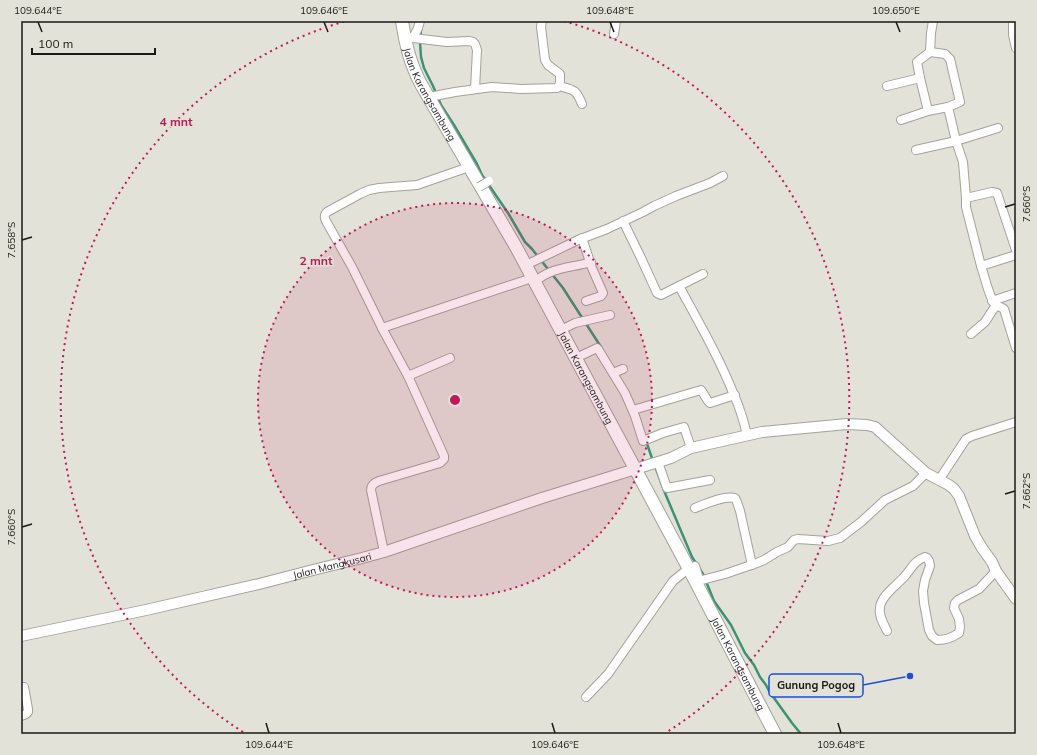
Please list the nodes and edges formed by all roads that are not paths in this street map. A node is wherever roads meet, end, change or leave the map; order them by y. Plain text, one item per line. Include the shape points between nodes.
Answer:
1 (402, 21) edge
2 (420, 21) edge
3 (542, 21) edge
4 (616, 21) edge
5 (933, 21) edge
6 (1013, 21) edge
7 (614, 34) dead end
8 (414, 38) junction
9 (1016, 48) edge
10 (930, 52) junction
11 (920, 78) junction
12 (559, 86) junction
13 (887, 86) dead end
14 (475, 89) junction
15 (430, 97) junction
16 (582, 104) dead end
17 (948, 107) junction
18 (928, 111) junction
19 (901, 120) dead end
20 (998, 128) dead end
21 (956, 141) junction
22 (916, 150) dead end
23 (469, 167) junction
24 (723, 176) dead end
25 (966, 198) junction
26 (623, 221) junction
27 (582, 238) junction
28 (1016, 250) edge
29 (1016, 255) edge
30 (591, 262) junction
31 (530, 263) junction
32 (981, 266) junction
33 (703, 274) dead end
34 (537, 278) junction
35 (678, 286) junction
36 (1016, 293) edge
37 (586, 301) dead end
38 (994, 303) junction
39 (610, 315) dead end
40 (382, 328) junction
41 (561, 330) junction
42 (971, 334) dead end
43 (1016, 348) edge
44 (450, 358) dead end
45 (576, 358) junction
46 (408, 376) junction
47 (735, 395) junction
48 (632, 410) junction
49 (1016, 422) edge
50 (747, 435) junction
51 (691, 448) junction
52 (655, 463) junction
53 (636, 470) junction
54 (926, 474) junction
55 (710, 480) dead end
56 (939, 480) junction
57 (695, 508) dead end
58 (384, 552) junction
59 (752, 565) junction
60 (688, 569) junction
61 (996, 571) junction
62 (1016, 599) edge
63 (887, 631) dead end
64 (21, 636) edge
65 (24, 687) dead end
66 (586, 697) dead end
67 (21, 716) edge
68 (775, 734) edge

1 - 8 main road, Jalan Karangsambung
2 - 8 street
3 - 12 street via 545,60 560,74
4 - 7 street
5 - 10 street
6 - 9 street
8 - 14 street via 447,42 468,41 476,44
8 - 15 main road, Jalan Karangsambung via 413,68
10 - 11 street via 917,62
10 - 17 street via 945,54 950,59 960,102
11 - 13 street
11 - 18 street
12 - 14 street
12 - 16 street via 573,89 579,95
14 - 15 street
15 - 23 main road, Jalan Karangsambung
17 - 18 street
17 - 21 street
18 - 19 street
20 - 21 street
21 - 22 street
21 - 25 street via 963,162
23 - 31 main road, Jalan Karangsambung via 483,185
23 - 40 street via 417,185 369,190 325,215 324,218 352,266
24 - 26 street
25 - 28 street via 997,193
25 - 32 street via 967,214
26 - 27 street
26 - 35 street via 657,293 661,294
27 - 30 street
27 - 31 street
29 - 32 street
30 - 34 street via 555,270
30 - 37 street via 603,295
31 - 34 main road, Jalan Karangsambung
32 - 38 street
33 - 35 street
34 - 40 street
34 - 41 main road, Jalan Karangsambung
35 - 47 street
36 - 38 street
38 - 42 street via 985,322
38 - 43 street via 1004,309
39 - 41 street via 576,323
40 - 46 street
41 - 45 main road, Jalan Karangsambung
44 - 46 street
45 - 48 street via 598,348 617,371
45 - 53 main road, Jalan Karangsambung
46 - 58 street via 444,459 440,463 379,480 371,487
47 - 48 street via 710,403 701,390
47 - 50 street
48 - 51 street via 643,441 684,427
49 - 56 street via 966,439
50 - 51 street, Jalan Mangkusari
50 - 54 street, Jalan Mangkusari via 847,424 867,425 875,427
51 - 52 street, Jalan Mangkusari
52 - 53 street, Jalan Mangkusari
52 - 55 street via 667,488
53 - 58 street, Jalan Mangkusari via 530,502
53 - 60 main road, Jalan Karangsambung
54 - 56 street, Jalan Mangkusari
54 - 59 street via 913,486 881,503 840,538 828,541 794,540 788,547
56 - 61 street, Jalan Mangkusari via 949,485 959,496 975,536
57 - 59 street via 722,499 735,498
58 - 64 street, Jalan Mangkusari via 259,584
59 - 60 street via 706,579 699,579 695,566
60 - 66 street via 673,581 608,674
60 - 68 main road, Jalan Karangsambung
61 - 62 street, Jalan Mangkusari
61 - 63 street via 979,589 955,603 959,633 946,640 937,640 929,630 924,603 923,591 930,564 927,558 922,558 912,566 880,606 880,616
65 - 67 street via 28,712

